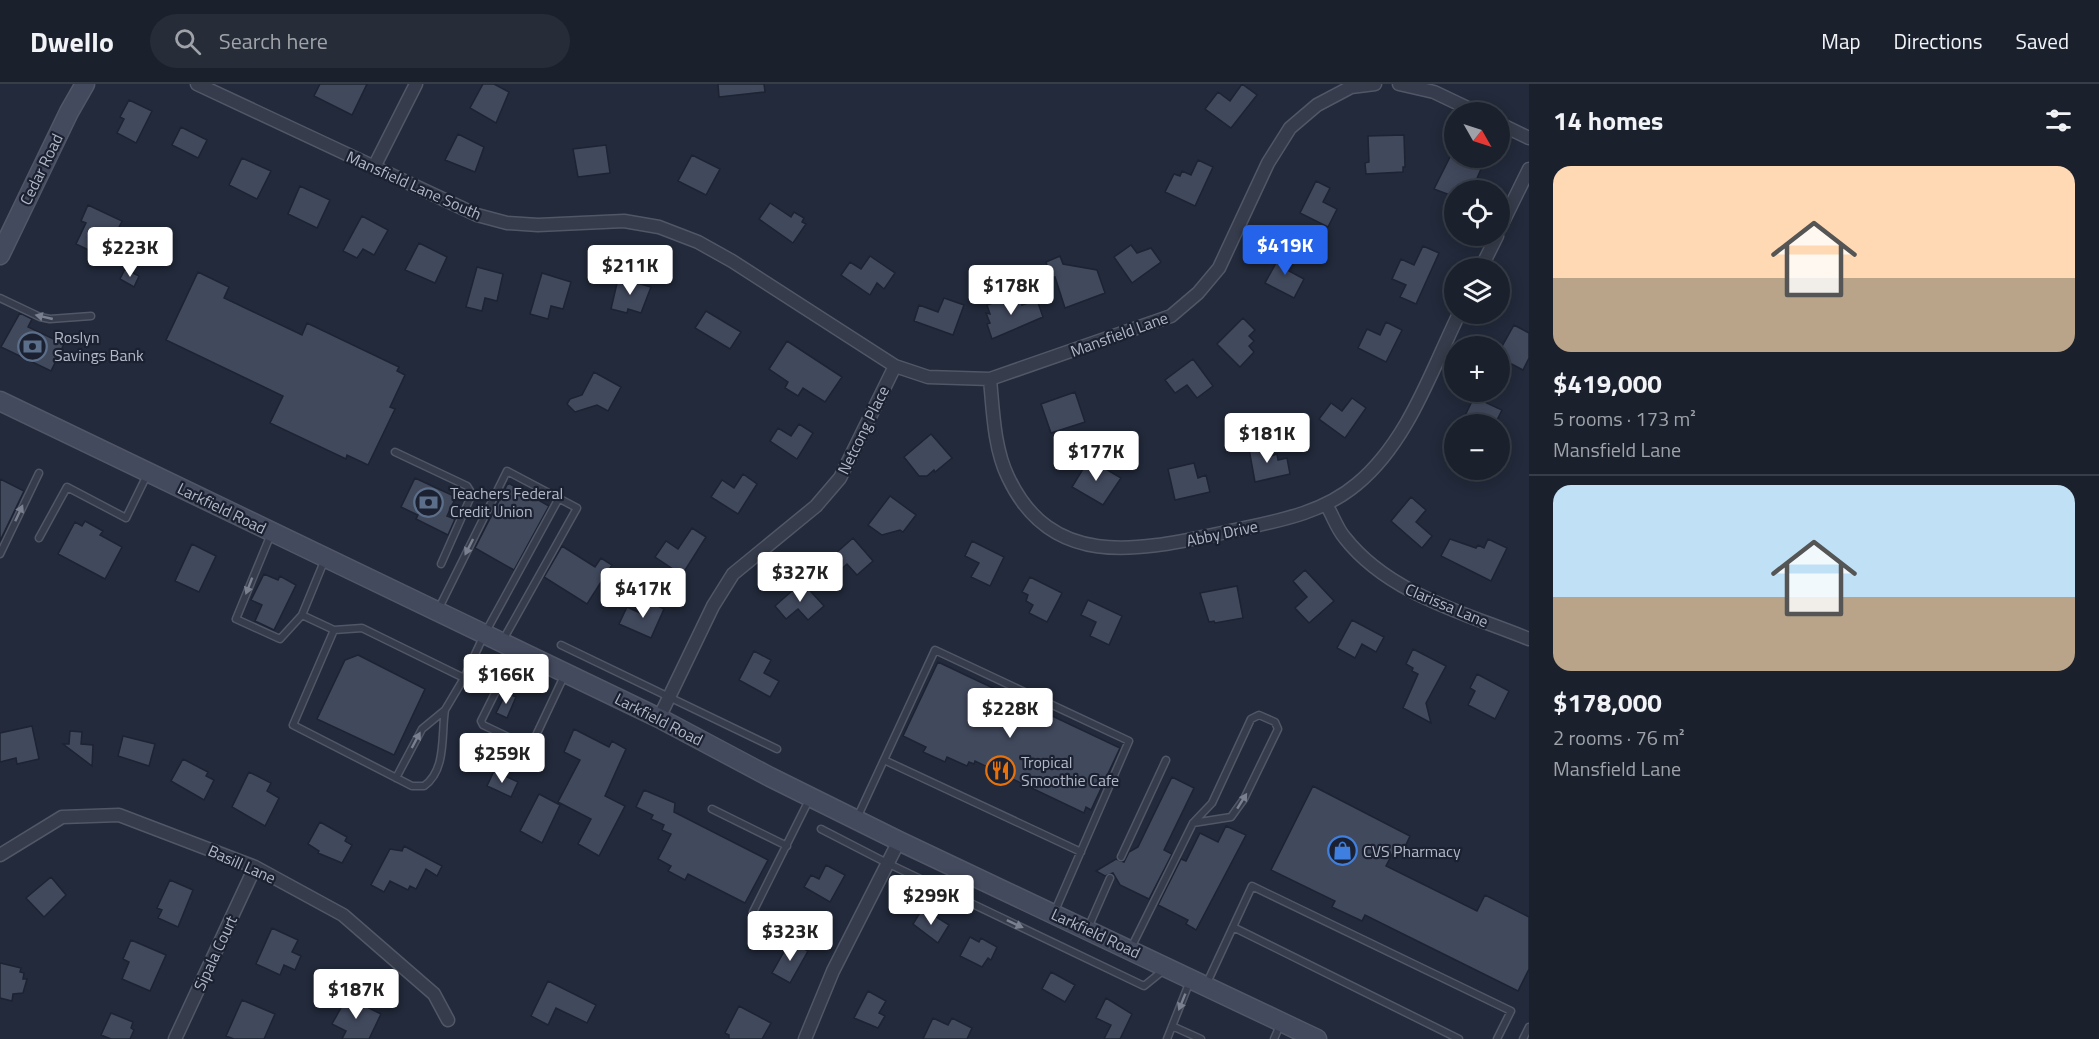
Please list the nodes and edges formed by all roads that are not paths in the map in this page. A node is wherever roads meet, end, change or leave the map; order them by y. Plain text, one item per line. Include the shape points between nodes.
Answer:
1 (86, 84) edge
2 (197, 84) edge
3 (416, 84) edge
4 (1374, 84) edge
5 (1399, 84) edge
6 (1455, 102) edge
7 (1510, 129) edge
8 (1529, 138) edge
9 (374, 167) junction
10 (1529, 169) edge
11 (1510, 208) edge
12 (0, 255) edge
13 (0, 298) edge
14 (91, 316) dead end
15 (1454, 324) edge
16 (895, 366) junction
17 (990, 379) junction
18 (0, 402) edge
19 (396, 452) dead end
20 (39, 472) dead end
21 (149, 472) junction
22 (559, 498) junction
23 (1327, 506) junction
24 (272, 532) junction
25 (39, 538) dead end
26 (0, 554) edge
27 (326, 559) junction
28 (441, 564) dead end
29 (436, 613) junction
30 (302, 615) junction
31 (334, 630) junction
32 (484, 635) junction
33 (1529, 639) edge
34 (561, 645) dead end
35 (509, 647) junction
36 (565, 674) junction
37 (464, 678) junction
38 (669, 698) junction
39 (445, 710) junction
40 (660, 718) junction
41 (777, 749) dead end
42 (884, 760) junction
43 (1166, 760) dead end
44 (396, 778) junction
45 (810, 797) junction
46 (712, 809) dead end
47 (857, 820) junction
48 (1193, 823) junction
49 (821, 828) dead end
50 (898, 841) junction
51 (788, 846) junction
52 (1081, 852) junction
53 (0, 855) edge
54 (1121, 857) dead end
55 (887, 863) junction
56 (255, 867) junction
57 (1110, 878) dead end
58 (753, 912) dead end
59 (1054, 913) junction
60 (1233, 927) junction
61 (1088, 929) junction
62 (1131, 949) junction
63 (1168, 966) junction
64 (1199, 982) junction
65 (448, 1020) dead end
66 (1282, 1022) junction
67 (1172, 1026) junction
68 (1529, 1027) edge
69 (175, 1039) edge
70 (805, 1039) edge
71 (1167, 1039) edge
72 (1201, 1039) edge
73 (1274, 1039) edge
74 (1317, 1039) edge
75 (1459, 1039) edge
76 (1497, 1039) edge
77 (1523, 1039) edge

1 - 12 main road, Cedar Road
2 - 9 street, Mansfield Lane South
3 - 9 street
4 - 17 street, Mansfield Lane via 1351,87 1317,105 1290,128 1268,163 1219,268 1171,316
5 - 6 street via 1434,92
7 - 8 street
9 - 16 street, Mansfield Lane South via 458,207 507,223 624,220 659,226 732,261
10 - 11 street
14 -> 13 lane via 50,319
15 - 23 street, Abby Drive via 1399,437 1358,483
16 - 17 street, Mansfield Lane via 928,377
16 - 38 street, Netcong Place via 840,478 816,506 733,574 713,606
17 - 23 street, Abby Drive via 996,435 1007,476 1027,508 1052,530 1081,545 1116,549 1157,547
18 - 21 main road, Larkfield Road
19 - 28 lane via 467,486 472,494
26 -> 20 lane
21 - 24 main road, Larkfield Road
21 - 25 lane via 126,518 67,487
22 -> 29 lane via 507,471
22 - 32 lane
22 - 35 lane via 577,508
23 - 33 street, Clarissa Lane via 1350,544 1371,566 1406,589
24 - 27 main road, Larkfield Road
24 -> 30 lane via 236,619 280,639
27 - 29 main road, Larkfield Road
27 - 30 lane
29 - 32 main road, Larkfield Road
30 - 31 lane
31 - 37 lane via 362,627
31 - 44 lane via 293,725
32 - 35 main road, Larkfield Road
32 - 37 lane
34 - 38 lane
35 - 36 main road, Larkfield Road
35 - 36 lane via 481,721 483,725 531,746
36 - 40 main road, Larkfield Road
37 - 39 lane
38 - 40 street, Netcong Place
38 - 41 lane
44 -> 39 lane via 422,729
39 - 44 lane via 435,774 424,786 412,786
40 - 45 main road, Larkfield Road
42 - 47 lane
42 - 52 lane
42 - 52 lane via 935,650 1129,741
43 - 54 lane
45 - 47 main road, Larkfield Road
45 - 51 lane
46 - 51 lane
47 - 50 main road, Larkfield Road
48 -> 48 lane via 1231,817 1278,729 1275,722 1259,715 1251,719 1212,803
48 - 62 lane
49 - 55 lane
50 - 55 street
50 - 59 main road, Larkfield Road
51 - 58 lane
52 - 59 lane
53 - 56 street, Basill Lane via 62,817 119,815
55 -> 63 lane via 1144,986
55 - 70 street via 832,971
56 - 65 street, Basill Lane via 343,915 434,994
56 - 69 street, Sipala Court
57 - 61 lane
59 - 61 main road, Larkfield Road
60 - 64 lane
60 - 75 lane
60 - 76 lane via 1252,886 1510,1011
61 - 62 main road, Larkfield Road
62 - 63 main road, Larkfield Road
63 - 64 main road, Larkfield Road
64 - 66 main road, Larkfield Road
64 -> 67 lane
66 - 73 lane
66 - 74 main road, Larkfield Road
67 - 71 lane
67 - 72 lane
68 - 77 lane

